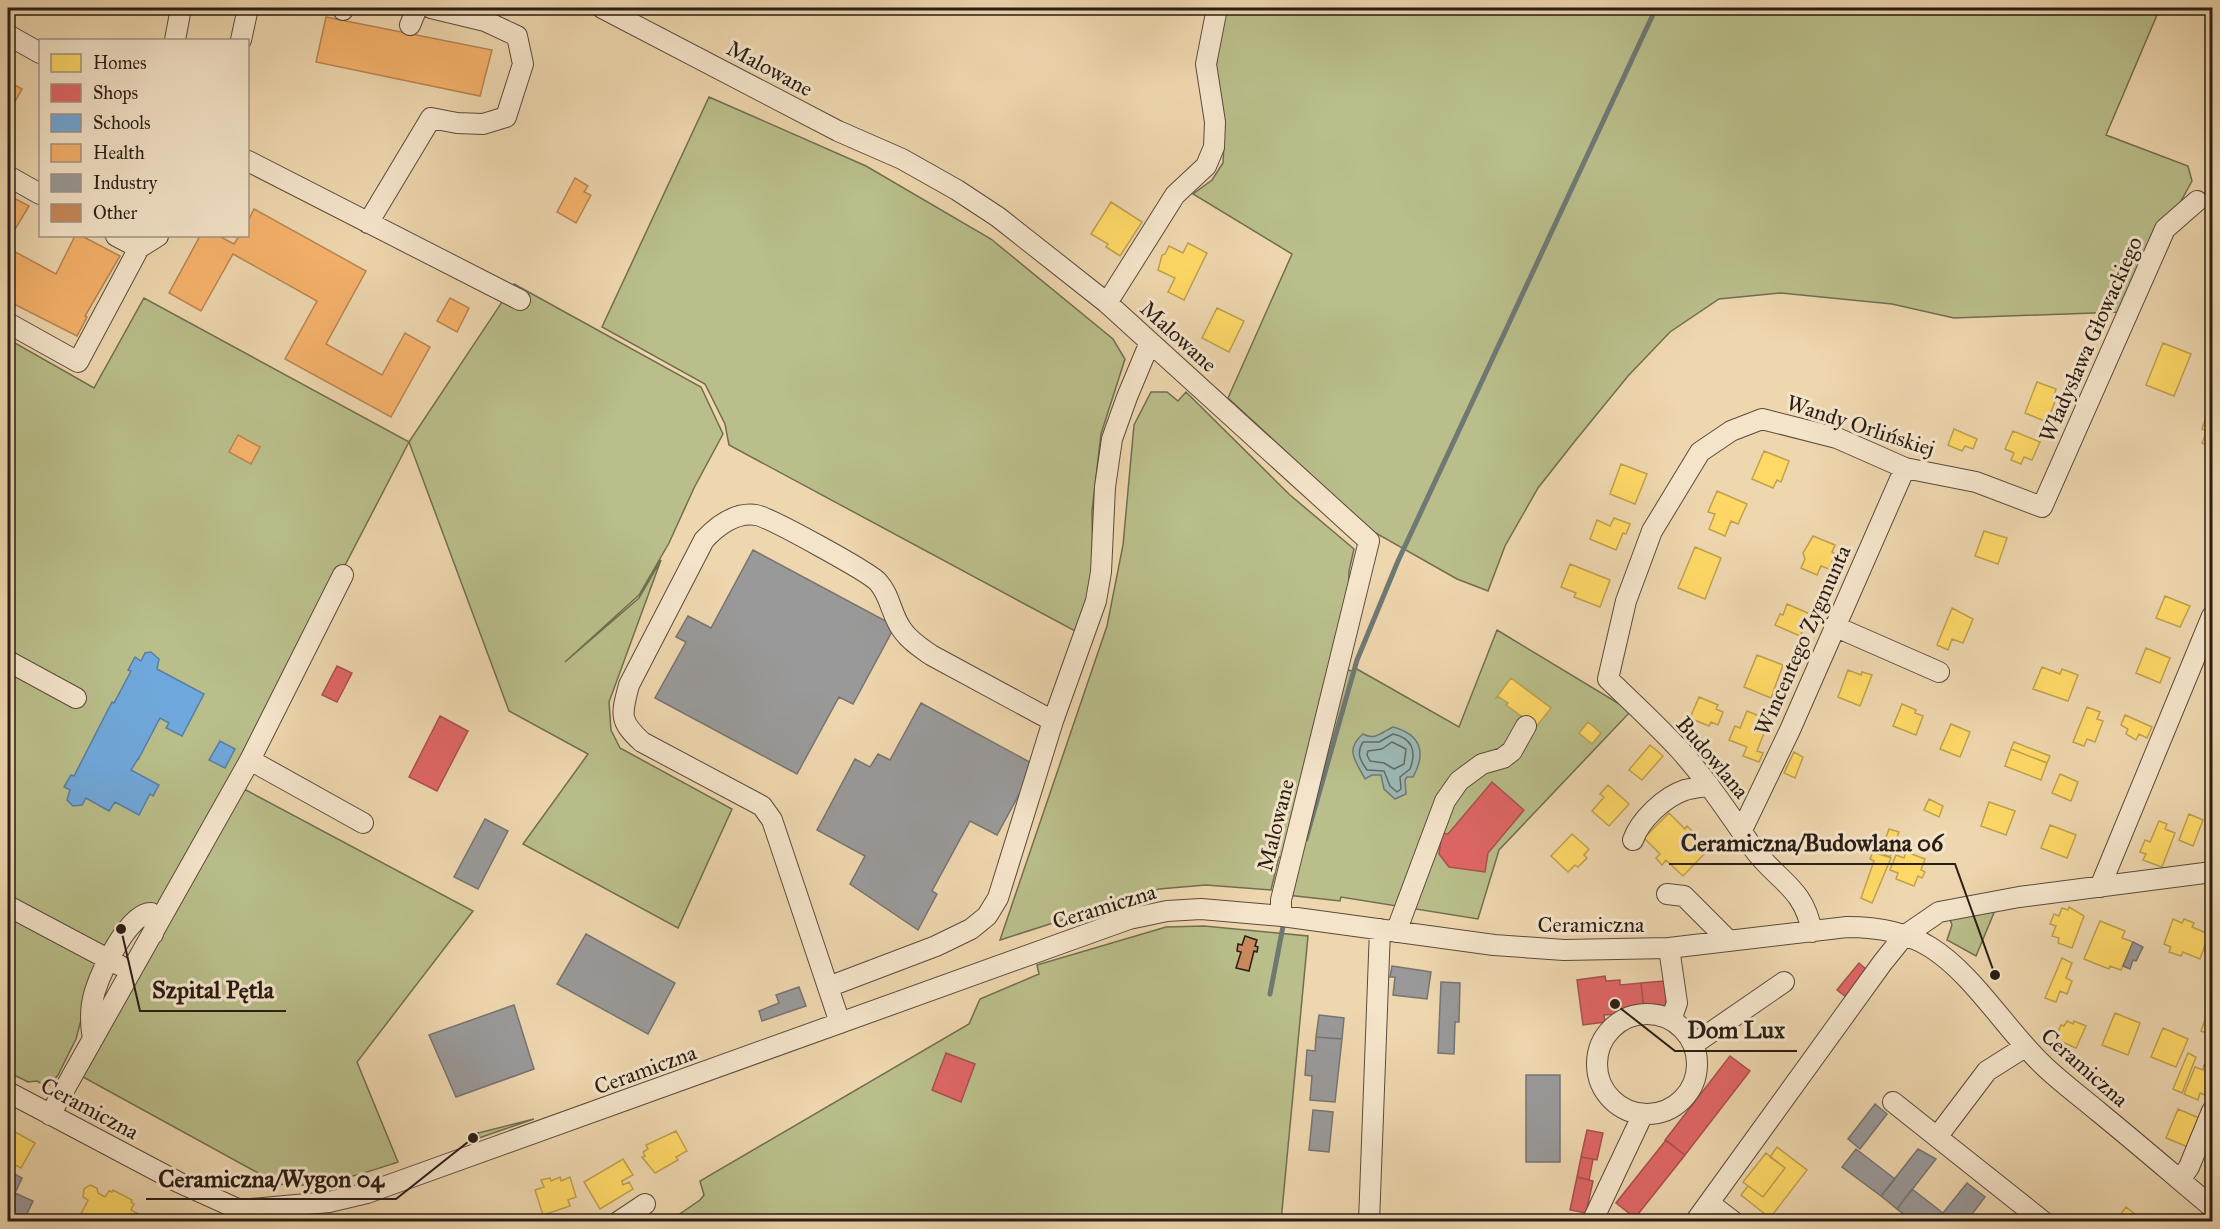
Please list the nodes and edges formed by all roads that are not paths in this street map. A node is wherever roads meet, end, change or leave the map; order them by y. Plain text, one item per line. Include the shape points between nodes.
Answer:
1 (181, 8) edge
2 (248, 8) edge
3 (431, 8) edge
4 (602, 8) edge
5 (1217, 8) edge
6 (8, 35) edge
7 (175, 39) edge
8 (241, 39) edge
9 (39, 52) edge
10 (249, 161) edge
11 (8, 176) edge
12 (39, 193) edge
13 (2197, 201) dead end
14 (368, 223) junction
15 (118, 237) edge
16 (156, 237) edge
17 (139, 248) junction
18 (520, 300) dead end
19 (1107, 303) junction
20 (8, 323) edge
21 (1150, 342) junction
22 (1905, 468) junction
23 (2042, 507) joint
24 (343, 575) dead end
25 (2212, 616) edge
26 (1834, 626) junction
27 (8, 661) edge
28 (1940, 672) dead end
29 (1608, 679) joint
30 (76, 698) dead end
31 (1053, 721) junction
32 (1526, 726) dead end
33 (250, 760) junction
34 (1709, 785) junction
35 (363, 823) dead end
36 (1742, 830) junction
37 (1633, 840) dead end
38 (2212, 872) edge
39 (2100, 887) junction
40 (1667, 894) dead end
41 (8, 906) edge
42 (1285, 916) junction
43 (1388, 930) junction
44 (1812, 932) junction
45 (153, 934) junction
46 (1904, 936) junction
47 (1729, 941) junction
48 (1669, 948) junction
49 (110, 960) junction
50 (131, 971) junction
51 (1784, 982) dead end
52 (828, 987) junction
53 (1671, 1020) junction
54 (840, 1023) junction
55 (93, 1039) junction
56 (1694, 1044) junction
57 (2025, 1047) junction
58 (8, 1092) edge
59 (1893, 1102) dead end
60 (2212, 1111) edge
61 (1643, 1114) junction
62 (50, 1115) junction
63 (1936, 1137) junction
64 (2180, 1180) junction
65 (1709, 1203) junction
66 (645, 1204) dead end
67 (2212, 1207) edge
68 (237, 1216) edge
69 (618, 1221) edge
70 (1369, 1221) edge
71 (1592, 1221) edge
72 (1695, 1221) edge
73 (1734, 1221) edge
74 (2044, 1221) edge

1 - 7 street
2 - 8 street
3 - 14 street via 485,21 518,36 524,64 506,117 483,124 431,118
4 - 19 street, Malowane via 930,175 998,217
5 - 19 street via 1206,64 1215,122 1214,147 1206,166 1175,195
6 - 9 street
10 - 14 street
11 - 12 street
13 - 23 street, Władysława Głowackiego via 2165,229
14 - 18 street
15 - 17 street
16 - 17 street
17 - 20 street via 78,362
19 - 21 street, Malowane
21 - 31 street via 1112,439 1096,601
21 - 42 street, Malowane via 1369,540 1281,900
22 - 23 street, Wandy Orlińskiej via 1976,482
22 - 26 street, Wincentego Zygmunta
22 - 29 street, Wandy Orlińskiej via 1836,438 1762,419 1715,441 1700,452 1652,531 1626,602
24 - 33 street
25 - 39 street
26 - 28 street
26 - 36 street, Wincentego Zygmunta
27 - 30 street
29 - 34 street, Budowlana via 1679,749
31 - 52 street via 998,898 987,916 936,946
31 - 52 street via 923,650 902,630 888,595 877,580 781,525 757,515 737,516 718,525 704,540 629,685 622,709 627,728 642,742 762,806 772,820
32 - 43 street via 1512,751 1482,764 1460,781 1445,801
33 - 35 street
33 - 45 street
34 - 36 street, Budowlana
34 - 37 street via 1684,790 1665,800 1637,828
36 - 44 street, Budowlana via 1806,908
38 - 39 street
39 - 46 street via 1939,912
40 - 47 street via 1684,896
41 - 49 street
42 - 43 street, Ceramiczna
42 - 54 street, Ceramiczna via 1201,909 1129,919
43 - 48 street, Ceramiczna via 1564,950
43 - 70 street
44 - 46 street, Ceramiczna via 1866,927
44 - 47 street, Ceramiczna
45 - 49 street via 155,916 147,913 126,932
45 - 50 street
46 - 57 street, Ceramiczna via 1948,961
46 - 65 street
47 - 48 street, Ceramiczna
48 - 53 street via 1677,1003
49 - 50 street
49 - 55 street via 94,993
50 - 55 street
51 - 56 street
52 - 54 street
53 - 56 street
53 - 61 street via 1656,1014 1624,1019 1611,1029 1597,1057 1603,1089 1627,1110
54 - 68 street, Ceramiczna via 367,1193
55 - 62 street
56 - 61 street via 1698,1061 1688,1093 1676,1105
57 - 63 street via 1987,1071
57 - 64 street, Ceramiczna
58 - 62 street, Ceramiczna
59 - 63 street
60 - 64 street
61 - 71 street
62 - 68 street, Ceramiczna
63 - 74 street
64 - 67 street, Ceramiczna
65 - 72 street
65 - 73 street
66 - 69 street

